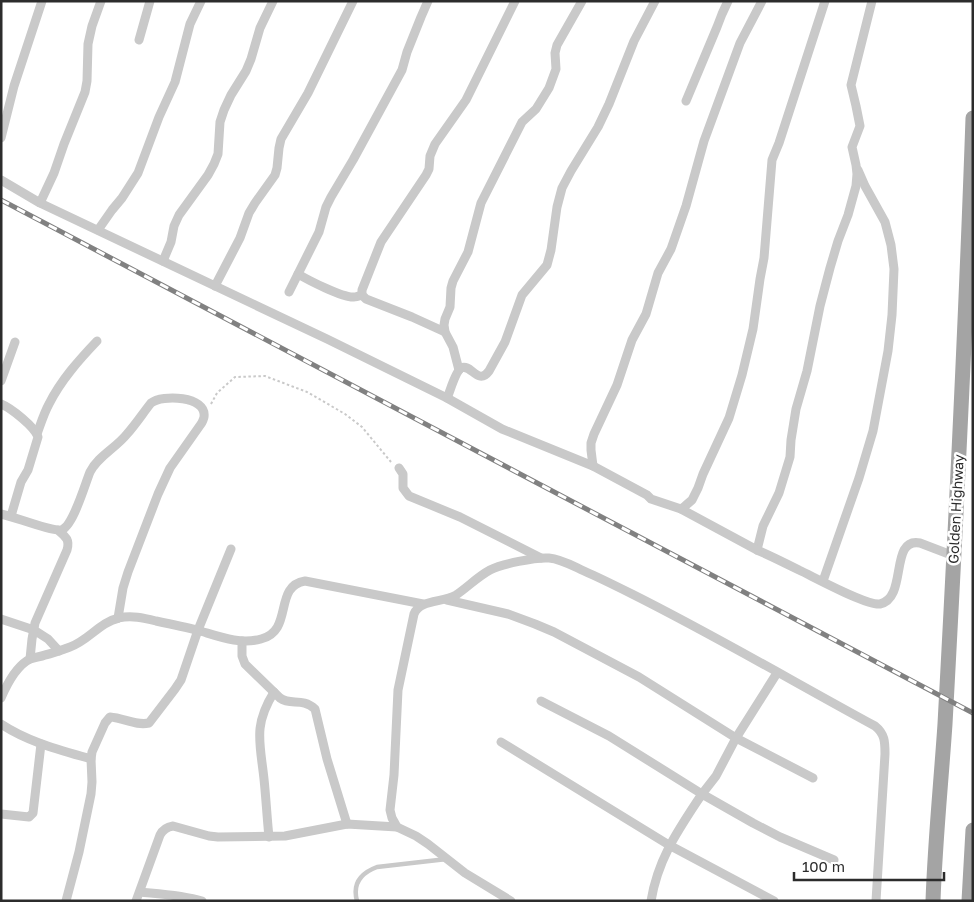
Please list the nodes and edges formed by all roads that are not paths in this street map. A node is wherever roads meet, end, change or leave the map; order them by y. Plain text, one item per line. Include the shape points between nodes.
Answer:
1 (42, 1) edge
2 (101, 1) edge
3 (150, 1) edge
4 (201, 1) edge
5 (273, 1) edge
6 (428, 1) edge
7 (515, 1) edge
8 (582, 1) edge
9 (655, 1) edge
10 (728, 1) edge
11 (762, 1) edge
12 (825, 1) edge
13 (872, 1) edge
14 (352, 2) edge
15 (139, 40) dead end
16 (686, 101) dead end
17 (973, 118) edge
18 (1, 138) edge
19 (856, 165) junction
20 (1, 180) edge
21 (40, 203) junction
22 (98, 230) junction
23 (163, 261) junction
24 (298, 274) junction
25 (215, 286) junction
26 (289, 292) dead end
27 (362, 295) junction
28 (445, 332) junction
29 (97, 341) dead end
30 (16, 342) dead end
31 (459, 370) junction
32 (1, 381) edge
33 (447, 398) junction
34 (1, 404) edge
35 (37, 434) junction
36 (593, 466) junction
37 (399, 468) road end
38 (681, 509) junction
39 (1, 514) edge
40 (12, 516) junction
41 (58, 530) junction
42 (231, 550) dead end
43 (757, 550) junction
44 (954, 556) junction
45 (542, 558) junction
46 (823, 581) junction
47 (447, 600) junction
48 (423, 604) junction
49 (118, 618) junction
50 (1, 619) edge
51 (34, 630) junction
52 (198, 630) junction
53 (242, 641) junction
54 (59, 651) junction
55 (30, 659) junction
56 (777, 673) junction
57 (274, 692) junction
58 (1, 697) edge
59 (541, 701) dead end
60 (1, 724) edge
61 (736, 738) junction
62 (501, 742) dead end
63 (41, 744) junction
64 (91, 759) junction
65 (813, 778) dead end
66 (702, 794) junction
67 (1, 814) edge
68 (347, 824) junction
69 (397, 827) junction
70 (973, 830) edge
71 (269, 837) junction
72 (669, 845) junction
73 (448, 859) junction
74 (834, 860) dead end
75 (138, 896) edge
76 (66, 901) edge
77 (202, 901) edge
78 (357, 901) edge
79 (511, 901) edge
80 (651, 901) edge
81 (774, 901) edge
82 (876, 901) edge
83 (933, 901) edge
84 (969, 901) edge

1 - 18 street
2 - 21 street via 89,36 85,92
3 - 15 street
4 - 22 street via 190,24 174,82 138,173
5 - 23 street via 246,71 224,110 214,164 179,215
6 - 24 street via 402,70 331,196 319,232
7 - 27 street via 466,100 434,144 426,175 381,242
8 - 28 street via 557,45 556,69 549,88 536,109 522,122 481,203 468,252 451,288
9 - 31 street via 634,41 598,127 562,188 547,265 522,294 505,342 486,376 479,376 466,367
10 - 16 street
11 - 36 street via 740,44 704,141 686,206 658,273 646,314 632,340 617,385 594,434 591,443
12 - 38 street via 772,160 764,258 742,375 729,418 698,488 692,500
13 - 19 street via 851,86 860,126 852,147
14 - 25 street via 282,139 275,175 255,203
17 - 44 main road, Golden Highway
19 - 43 street via 856,186 830,268 796,409 790,457
19 - 46 street via 885,222 891,245 894,269 892,315 873,431
20 - 21 street
21 - 22 street
22 - 23 street
23 - 25 street
24 - 26 street
24 - 27 street via 347,296
25 - 33 street
27 - 28 street
28 - 31 street via 454,347
29 - 35 street via 55,392
30 - 32 street
31 - 33 street
33 - 36 street via 502,429
34 - 35 street
35 - 40 street
36 - 38 street via 651,499
37 - 45 street via 408,496 460,517
38 - 43 street
39 - 40 street
40 - 41 street
41 - 49 street via 64,528 72,517 95,464 128,433 155,400 192,401 201,408 204,418 170,468 158,494 128,572
41 - 51 street via 69,544
42 - 52 street
43 - 46 street
44 - 46 street via 920,543 910,543 904,550 895,589 891,596 878,604 852,596
44 - 83 main road, Golden Highway
45 - 47 street via 491,569
45 - 56 street via 557,559 613,584
47 - 48 street
47 - 61 street via 508,614 554,632 639,677
48 - 53 street via 305,580 295,584 287,594 278,628 259,640
48 - 69 street via 414,614 398,690 390,810
49 - 52 street via 132,616
49 - 54 street via 107,622 79,644
50 - 51 street
51 - 54 street
51 - 55 street
52 - 53 street
52 - 64 street via 181,680 149,723 137,724 110,717
53 - 57 street via 242,656 246,664
54 - 55 street
55 - 58 street via 16,671
56 - 61 street
56 - 82 street via 875,726 883,734 885,754
57 - 68 street via 283,700 302,702 315,709
57 - 71 street via 263,713 259,746
59 - 66 street via 609,736
60 - 63 street
61 - 65 street
61 - 66 street via 716,776
62 - 72 street
63 - 64 street
63 - 67 street via 33,813 29,817
64 - 76 street via 91,794
66 - 72 street
66 - 74 street via 753,824
68 - 69 street
68 - 71 street
69 - 73 street
70 - 84 main road
71 - 75 street via 218,837 173,826 165,828
72 - 80 street via 656,877
72 - 81 street
73 - 78 lane via 369,870 358,881
73 - 79 street
75 - 77 street via 164,894

